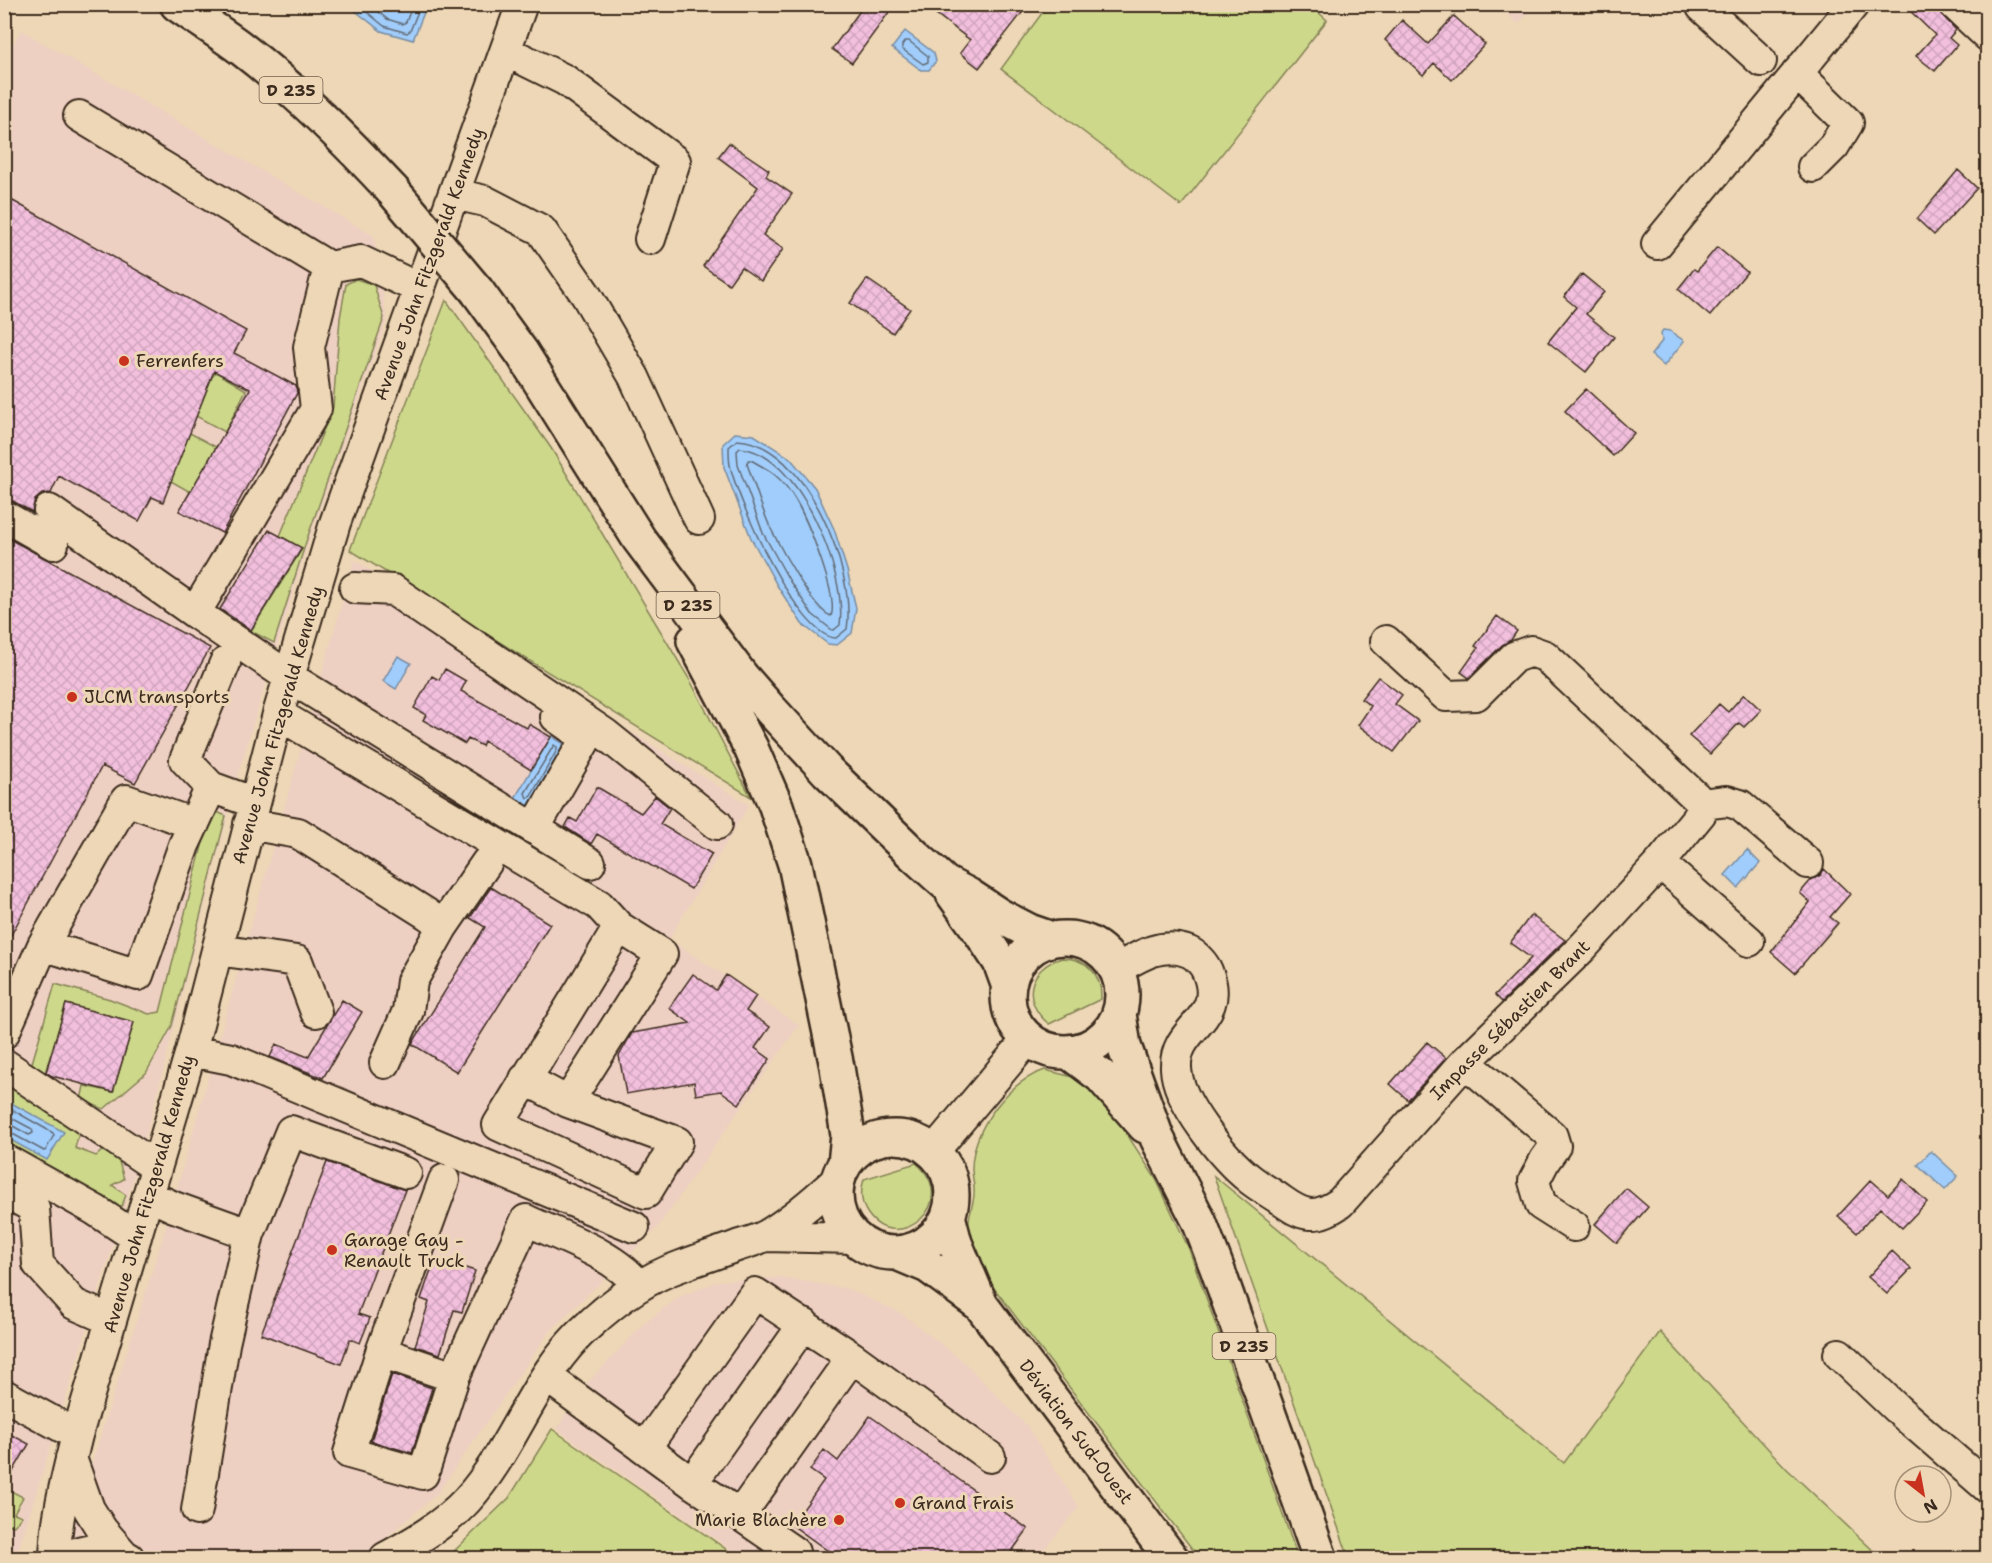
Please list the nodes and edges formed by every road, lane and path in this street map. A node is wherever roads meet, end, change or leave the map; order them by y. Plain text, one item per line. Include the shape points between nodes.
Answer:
1 (177, 4) edge
2 (522, 4) edge
3 (1704, 4) edge
4 (1854, 4) edge
5 (1954, 4) edge
6 (1988, 36) edge
7 (506, 51) junction
8 (1761, 61) dead end
9 (1797, 73) junction
10 (79, 116) dead end
11 (1813, 167) dead end
12 (454, 194) junction
13 (650, 238) dead end
14 (1657, 244) dead end
15 (329, 267) junction
16 (420, 289) junction
17 (49, 510) dead end
18 (4, 516) edge
19 (699, 519) dead end
20 (639, 539) junction
21 (53, 544) dead end
22 (322, 566) junction
23 (355, 588) junction
24 (195, 613) junction
25 (1386, 641) dead end
26 (225, 663) dead end
27 (289, 677) junction
28 (278, 714) junction
29 (211, 787) junction
30 (1702, 804) junction
31 (252, 814) junction
32 (194, 824) junction
33 (717, 824) dead end
34 (534, 829) junction
35 (487, 862) dead end
36 (1808, 862) dead end
37 (590, 863) dead end
38 (1660, 863) junction
39 (945, 883) junction
40 (443, 926) junction
41 (619, 927) junction
42 (1052, 939) junction
43 (1749, 941) dead end
44 (43, 945) junction
45 (217, 950) junction
46 (1116, 969) junction
47 (1008, 984) junction
48 (316, 1012) dead end
49 (1119, 1014) junction
50 (4, 1033) edge
51 (1028, 1039) junction
52 (191, 1051) junction
53 (1069, 1052) junction
54 (1465, 1062) junction
55 (385, 1063) dead end
56 (4, 1064) edge
57 (525, 1079) junction
58 (568, 1102) junction
59 (1157, 1138) junction
60 (933, 1152) junction
61 (4, 1159) edge
62 (841, 1171) junction
63 (406, 1173) dead end
64 (444, 1179) dead end
65 (152, 1181) junction
66 (4, 1191) edge
67 (948, 1216) junction
68 (1574, 1226) dead end
69 (634, 1227) dead end
70 (249, 1234) junction
71 (765, 1236) junction
72 (136, 1237) junction
73 (855, 1238) junction
74 (897, 1253) junction
75 (639, 1286) junction
76 (981, 1305) junction
77 (111, 1320) junction
78 (804, 1323) junction
79 (381, 1352) junction
80 (1839, 1354) dead end
81 (852, 1357) junction
82 (546, 1376) junction
83 (454, 1377) junction
84 (4, 1395) edge
85 (74, 1447) junction
86 (645, 1448) junction
87 (990, 1457) dead end
88 (423, 1474) junction
89 (692, 1483) junction
90 (1988, 1488) edge
91 (197, 1510) dead end
92 (740, 1515) junction
93 (445, 1520) junction
94 (418, 1551) edge
95 (794, 1551) dead end
96 (126, 1556) edge
97 (55, 1558) edge
98 (65, 1558) edge
99 (385, 1558) edge
100 (1171, 1558) edge
101 (1320, 1558) edge

1 - 20 main road, D 235, bridge via 241,48 319,114 393,191 477,291 529,363
2 - 7 street, Avenue John Fitzgerald Kennedy
3 - 8 street via 1702,7
4 - 9 street
5 - 6 street
7 - 12 street, Avenue John Fitzgerald Kennedy
7 - 13 street via 565,80 675,161
9 - 11 street via 1848,123 1834,146
9 - 14 street
10 - 15 street
12 - 16 street, Avenue John Fitzgerald Kennedy
12 - 19 street via 485,201 541,230 586,295 634,377
15 - 16 street via 361,261
15 - 24 street via 309,347 316,409
16 - 22 street, Avenue John Fitzgerald Kennedy
17 - 24 street
18 - 21 street
20 - 39 main road, D 235 via 741,677 828,772
20 - 62 main road via 751,748 795,864 848,1135
22 - 23 street
22 - 27 street, Avenue John Fitzgerald Kennedy
23 - 33 street via 393,590 605,734
23 - 34 street via 576,731 584,742
24 - 27 street
25 - 30 street via 1446,696 1476,695 1514,657 1531,651 1545,656
26 - 29 street via 185,760
27 - 28 street, Avenue John Fitzgerald Kennedy
27 - 34 street
28 - 31 street, Avenue John Fitzgerald Kennedy
28 - 41 street via 599,905
29 - 31 street
29 - 32 street
30 - 36 street via 1727,801 1740,805
30 - 38 street, Impasse Sébastien Brant via 1701,813
31 - 40 street via 298,833
31 - 45 street, Avenue John Fitzgerald Kennedy
32 - 44 street via 126,800
32 - 44 street via 138,975
34 - 37 street
35 - 40 street
38 - 43 street
38 - 54 street, Impasse Sébastien Brant via 1582,948
39 - 42 main road, D 235 via 1000,916
39 - 47 main road, D 235 via 1000,962
40 - 55 street via 412,981 408,1011
41 - 57 street
41 - 58 street via 662,954
42 - 46 main road via 1086,941 1101,950
42 - 47 main road via 1022,957
44 - 50 street
45 - 48 street via 297,961
45 - 52 street, Avenue John Fitzgerald Kennedy
46 - 49 main road via 1123,996
46 - 54 street, Impasse Sébastien Brant via 1154,949 1172,947 1191,952 1205,966 1212,983 1212,999 1206,1015 1187,1034 1179,1049 1179,1088 1202,1127 1235,1166 1299,1212 1327,1211 1340,1203
47 - 51 main road via 1009,1008
49 - 53 main road via 1111,1030 1097,1043
49 - 59 main road, D 235 via 1124,1046
51 - 53 main road via 1044,1048
51 - 60 street
52 - 65 street, Avenue John Fitzgerald Kennedy
52 - 69 street via 231,1059
53 - 59 main road, D 235 via 1101,1076
54 - 68 street via 1552,1136 1555,1146 1534,1181 1541,1205
56 - 65 street
57 - 58 street
57 - 58 street via 498,1125 646,1193 677,1142
59 - 101 main road, D 235 via 1199,1221
60 - 62 main road via 911,1139 881,1138 854,1152
60 - 67 main road via 949,1174 952,1202
61 - 72 street
62 - 71 street via 816,1200
62 - 73 main road via 836,1195 838,1210
63 - 70 street via 291,1131
64 - 79 street
65 - 70 street via 174,1207
65 - 72 street, Avenue John Fitzgerald Kennedy
66 - 77 street via 34,1208 38,1264 74,1304
67 - 74 main road via 928,1242
67 - 76 main road
70 - 91 street via 224,1344
71 - 73 street
71 - 75 street via 677,1267
72 - 77 street, Avenue John Fitzgerald Kennedy
73 - 74 main road via 882,1252
74 - 76 main road via 928,1266
75 - 82 street via 586,1327
75 - 83 street via 616,1263 526,1220
76 - 100 main road, Déviation Sud-Ouest
77 - 85 street, Avenue John Fitzgerald Kennedy
78 - 81 street
78 - 86 street via 755,1293
78 - 89 street
79 - 83 street
79 - 88 street via 349,1454
80 - 90 street
81 - 87 street
81 - 92 street
82 - 86 street
82 - 93 street via 489,1472
83 - 88 street
84 - 85 street
85 - 96 street via 89,1509
85 - 97 street, Avenue John Fitzgerald Kennedy via 63,1492
86 - 89 street
88 - 93 street
89 - 92 street
92 - 95 street
93 - 94 street
94 - 99 street
96 - 98 street via 94,1549

